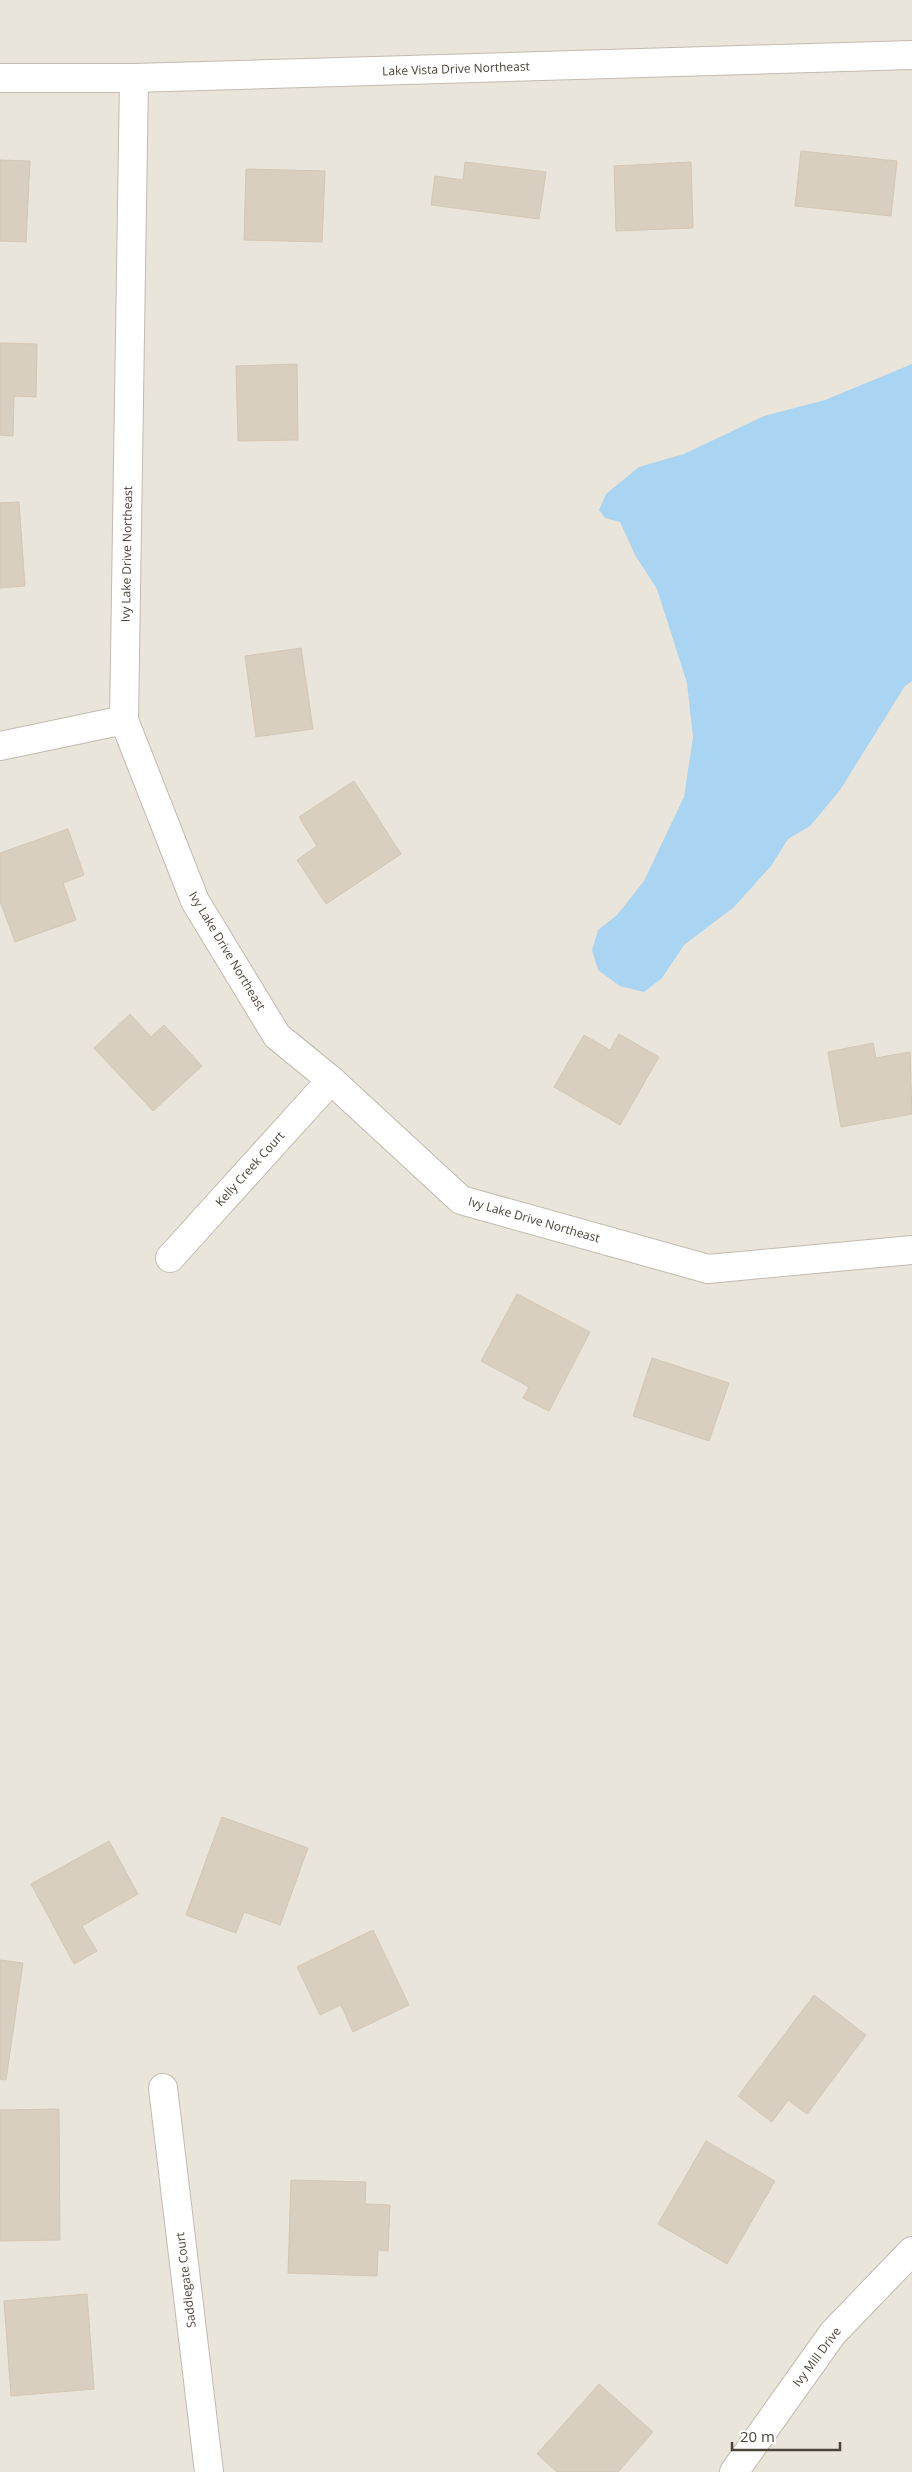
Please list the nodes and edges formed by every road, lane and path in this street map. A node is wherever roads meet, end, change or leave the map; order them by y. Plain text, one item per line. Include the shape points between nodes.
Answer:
1 (912, 55) edge
2 (0, 78) edge
3 (134, 78) junction
4 (124, 720) junction
5 (0, 746) edge
6 (331, 1080) junction
7 (912, 1250) edge
8 (170, 1258) dead end
9 (163, 2088) dead end
10 (912, 2251) edge
11 (209, 2472) edge
12 (734, 2472) edge

1 - 3 street, Lake Vista Drive Northeast
2 - 3 street, Lake Vista Drive Northeast
3 - 4 street, Ivy Lake Drive Northeast
4 - 5 street
4 - 6 street, Ivy Lake Drive Northeast via 195,901 277,1036
6 - 7 street, Ivy Lake Drive Northeast via 461,1200 708,1269
6 - 8 street, Kelly Creek Court
9 - 11 street, Saddlegate Court
10 - 12 street, Ivy Mill Drive via 833,2333

